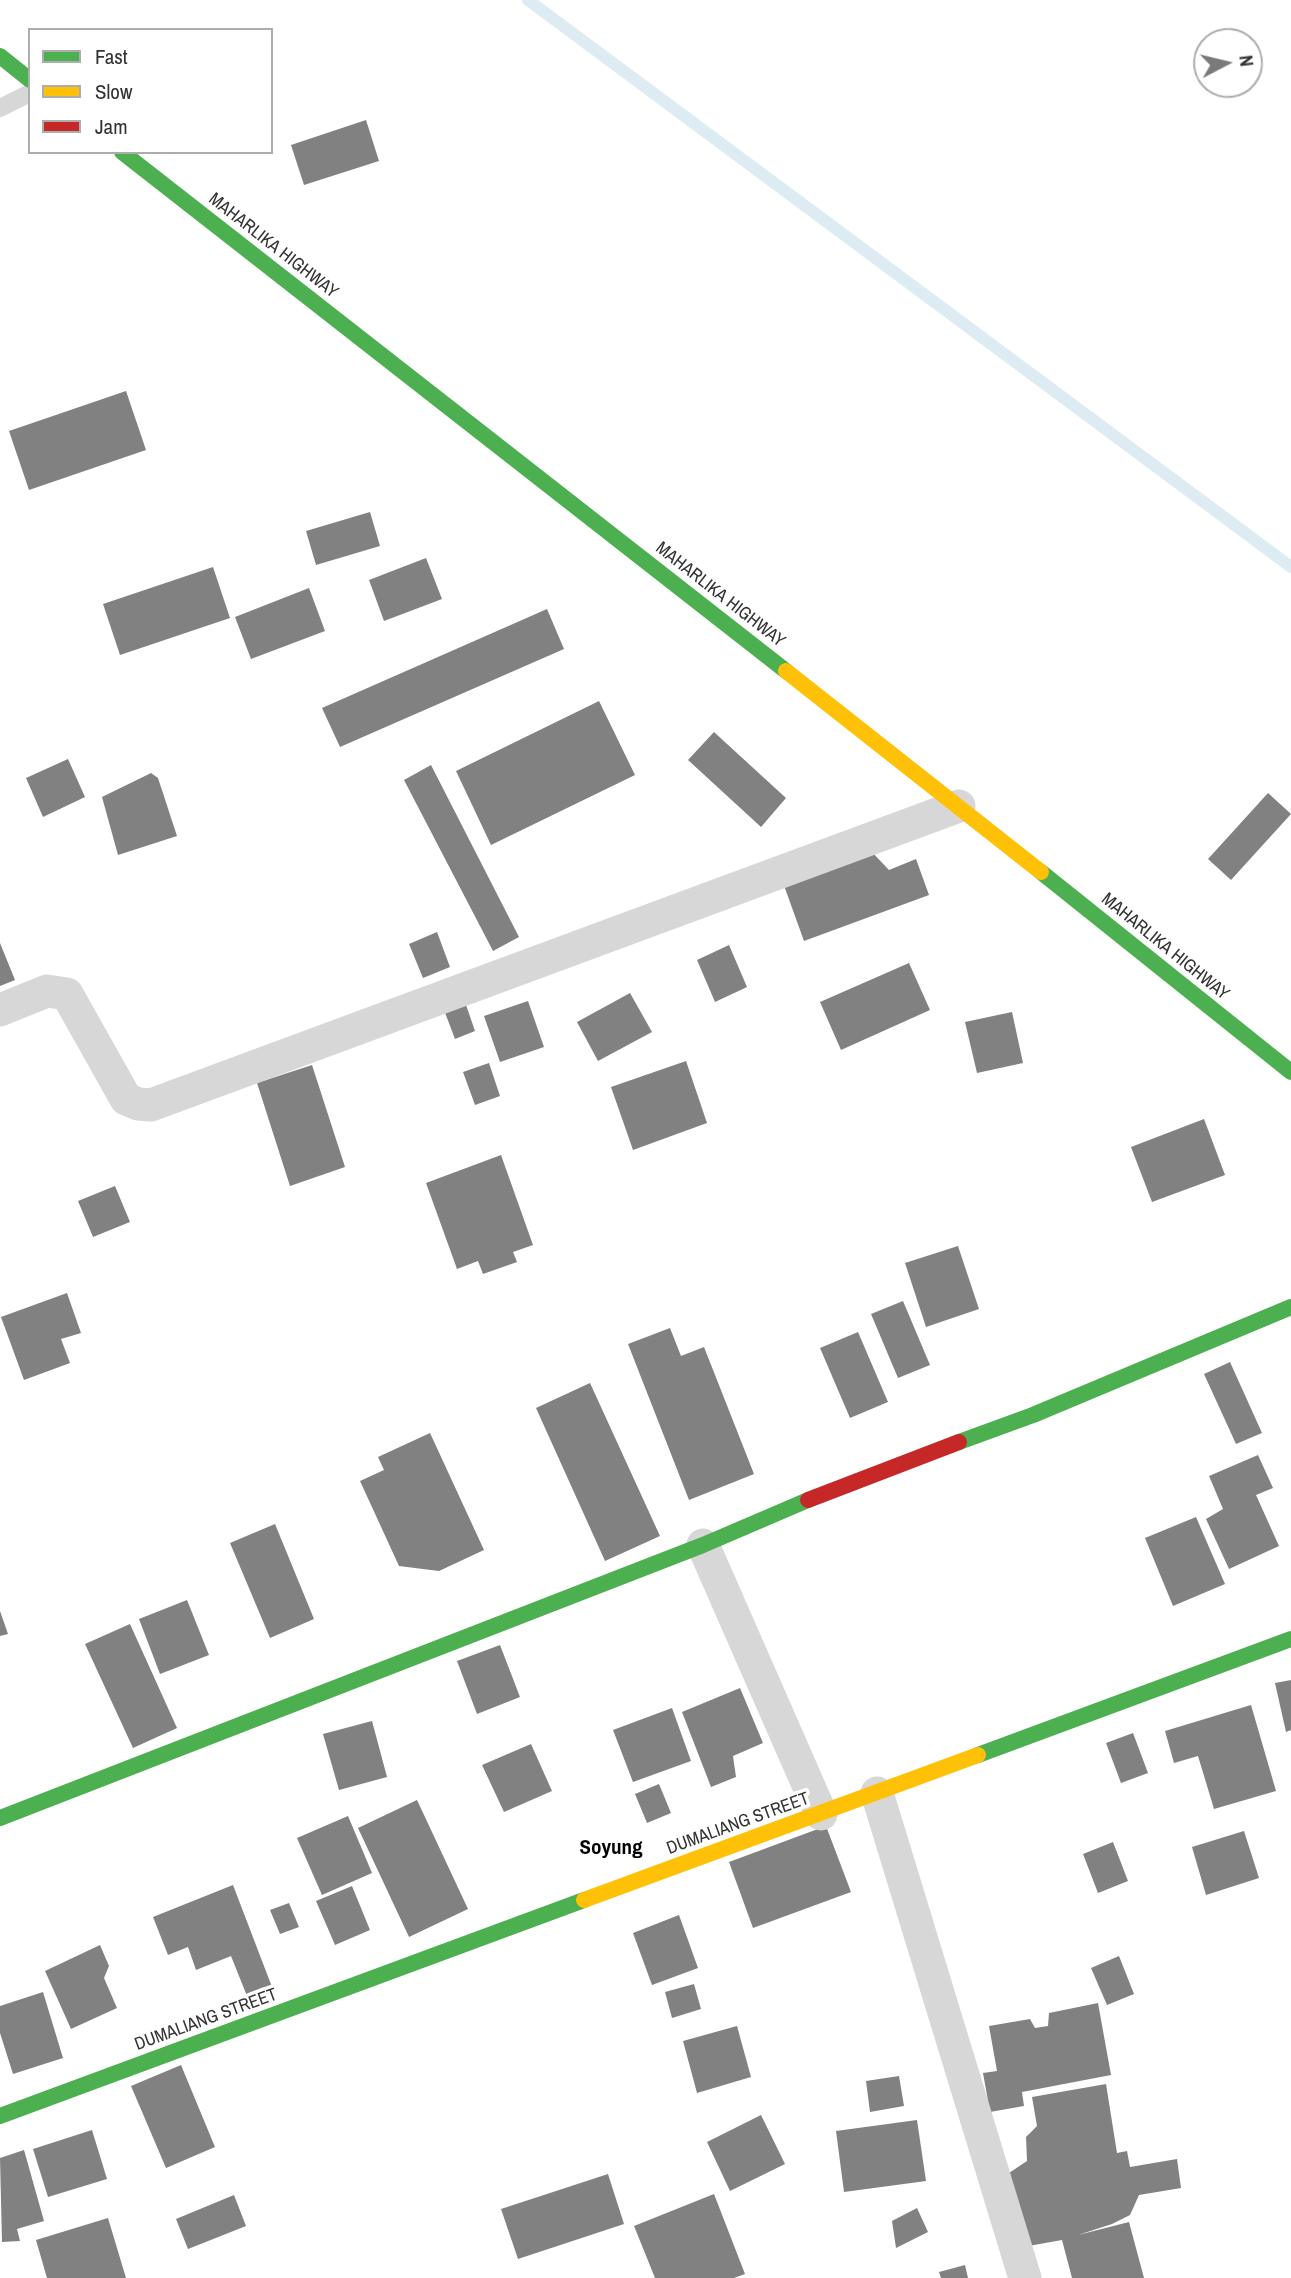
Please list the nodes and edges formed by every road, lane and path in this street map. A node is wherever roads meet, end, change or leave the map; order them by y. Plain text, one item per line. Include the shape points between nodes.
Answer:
1 (0, 56) edge
2 (28, 78) edge
3 (28, 94) edge
4 (0, 107) edge
5 (125, 154) edge
6 (959, 806) junction
7 (0, 1010) edge
8 (1291, 1072) edge
9 (1291, 1307) edge
10 (703, 1545) junction
11 (1291, 1639) edge
12 (877, 1793) junction
13 (821, 1814) junction
14 (0, 1818) edge
15 (0, 2116) edge
16 (1025, 2278) edge

1 - 2 main road
3 - 4 lane
5 - 6 main road, MAHARLIKA HIGHWAY
6 - 7 street via 151,1105 126,1099 67,994 47,991
6 - 8 main road, MAHARLIKA HIGHWAY
9 - 10 main road
10 - 13 street
10 - 14 main road
11 - 12 main road, DUMALIANG STREET
12 - 13 main road, DUMALIANG STREET
12 - 16 street
13 - 15 main road, DUMALIANG STREET

